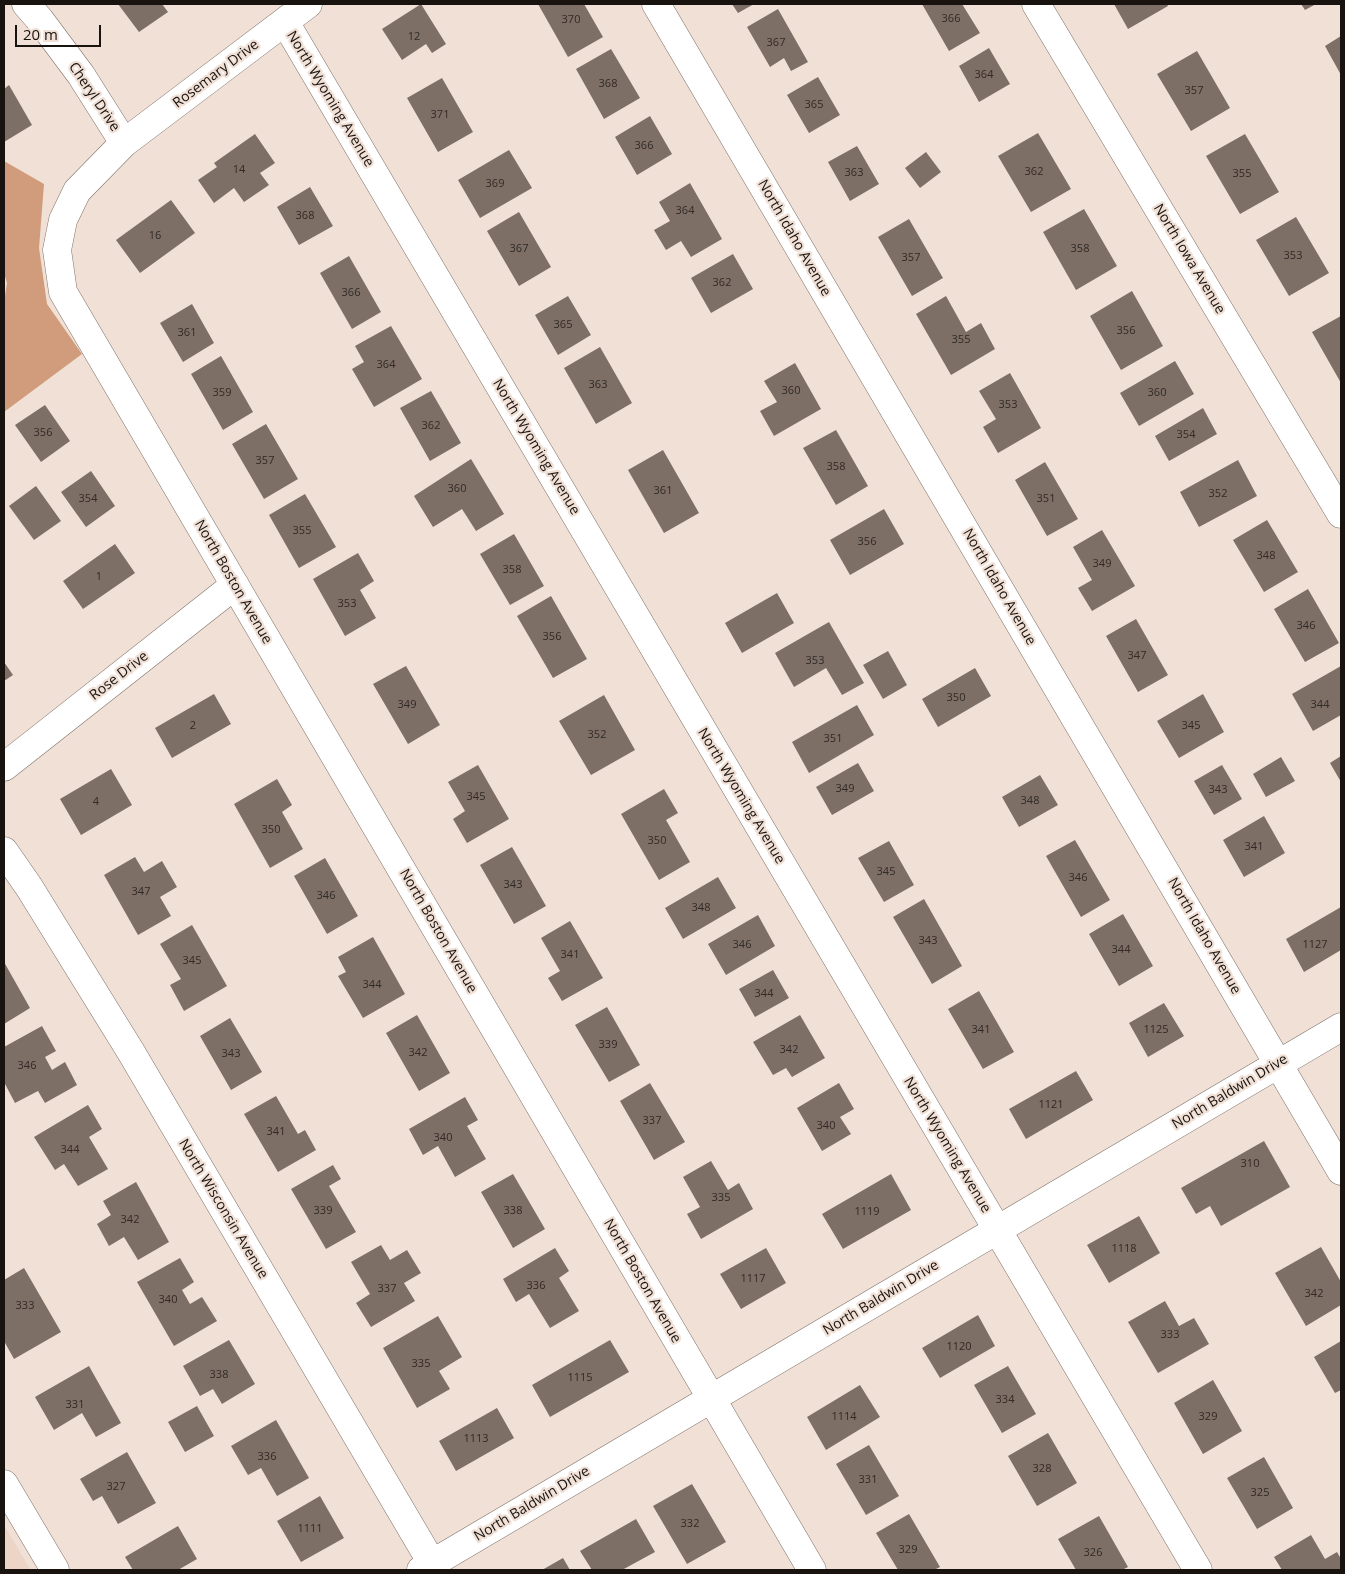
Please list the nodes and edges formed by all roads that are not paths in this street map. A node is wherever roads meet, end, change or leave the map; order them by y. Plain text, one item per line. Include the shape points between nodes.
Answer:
1 (26, 4) edge
2 (308, 4) edge
3 (656, 4) edge
4 (1036, 4) edge
5 (285, 22) junction
6 (124, 143) junction
7 (63, 292) joint
8 (1341, 514) edge
9 (235, 585) junction
10 (4, 766) edge
11 (4, 851) edge
12 (1341, 1027) edge
13 (1278, 1064) junction
14 (1341, 1171) edge
15 (997, 1230) junction
16 (712, 1399) junction
17 (4, 1484) edge
18 (430, 1568) edge
19 (55, 1570) edge
20 (812, 1570) edge
21 (1198, 1570) edge

1 - 6 street, Cheryl Drive via 81,75
2 - 5 street, Rosemary Drive
3 - 13 street, North Idaho Avenue
4 - 8 street, North Iowa Avenue
5 - 6 street, Rosemary Drive
5 - 15 street, North Wyoming Avenue
6 - 7 street, Rosemary Drive via 77,191 63,220 57,250
7 - 9 street, North Boston Avenue
9 - 10 street, Rose Drive
9 - 16 street, North Boston Avenue
11 - 18 street, North Wisconsin Avenue via 126,1044
12 - 13 street, North Baldwin Drive
13 - 14 street, North Idaho Avenue
13 - 15 street, North Baldwin Drive
15 - 16 street, North Baldwin Drive
15 - 21 street, North Wyoming Avenue
16 - 18 street, North Baldwin Drive
16 - 20 street, North Boston Avenue
17 - 19 street

